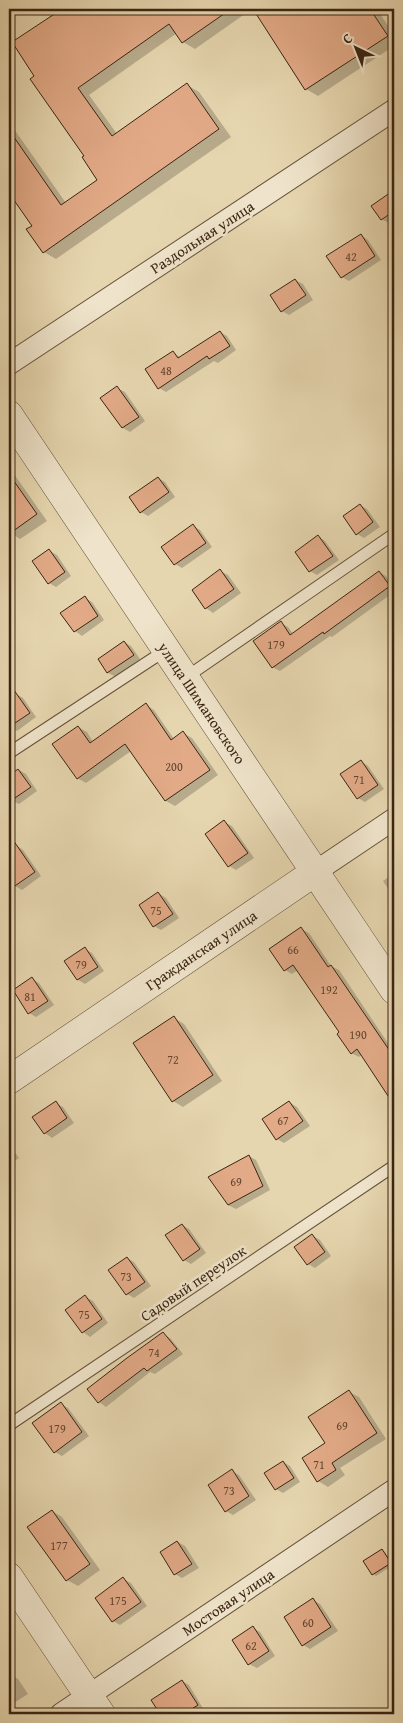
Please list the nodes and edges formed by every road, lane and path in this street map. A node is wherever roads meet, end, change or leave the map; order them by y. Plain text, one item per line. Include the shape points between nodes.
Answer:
1 (394, 110) edge
2 (9, 364) edge
3 (9, 415) edge
4 (394, 534) edge
5 (166, 650) junction
6 (185, 678) junction
7 (9, 753) edge
8 (394, 819) edge
9 (315, 872) junction
10 (394, 990) edge
11 (9, 1080) edge
12 (394, 1166) edge
13 (9, 1425) edge
14 (394, 1490) edge
15 (9, 1578) edge
16 (95, 1705) edge
17 (61, 1714) edge

1 - 2 street, Раздольная улица
3 - 5 street, улица Шимановского
4 - 6 lane
5 - 6 street, улица Шимановского
5 - 7 lane
6 - 9 street, улица Шимановского
8 - 9 street, Гражданская улица
9 - 10 street, улица Шимановского
9 - 11 street, Гражданская улица
12 - 13 lane, Садовый переулок
14 - 16 street, Мостовая улица
15 - 16 street
16 - 17 street, Мостовая улица

